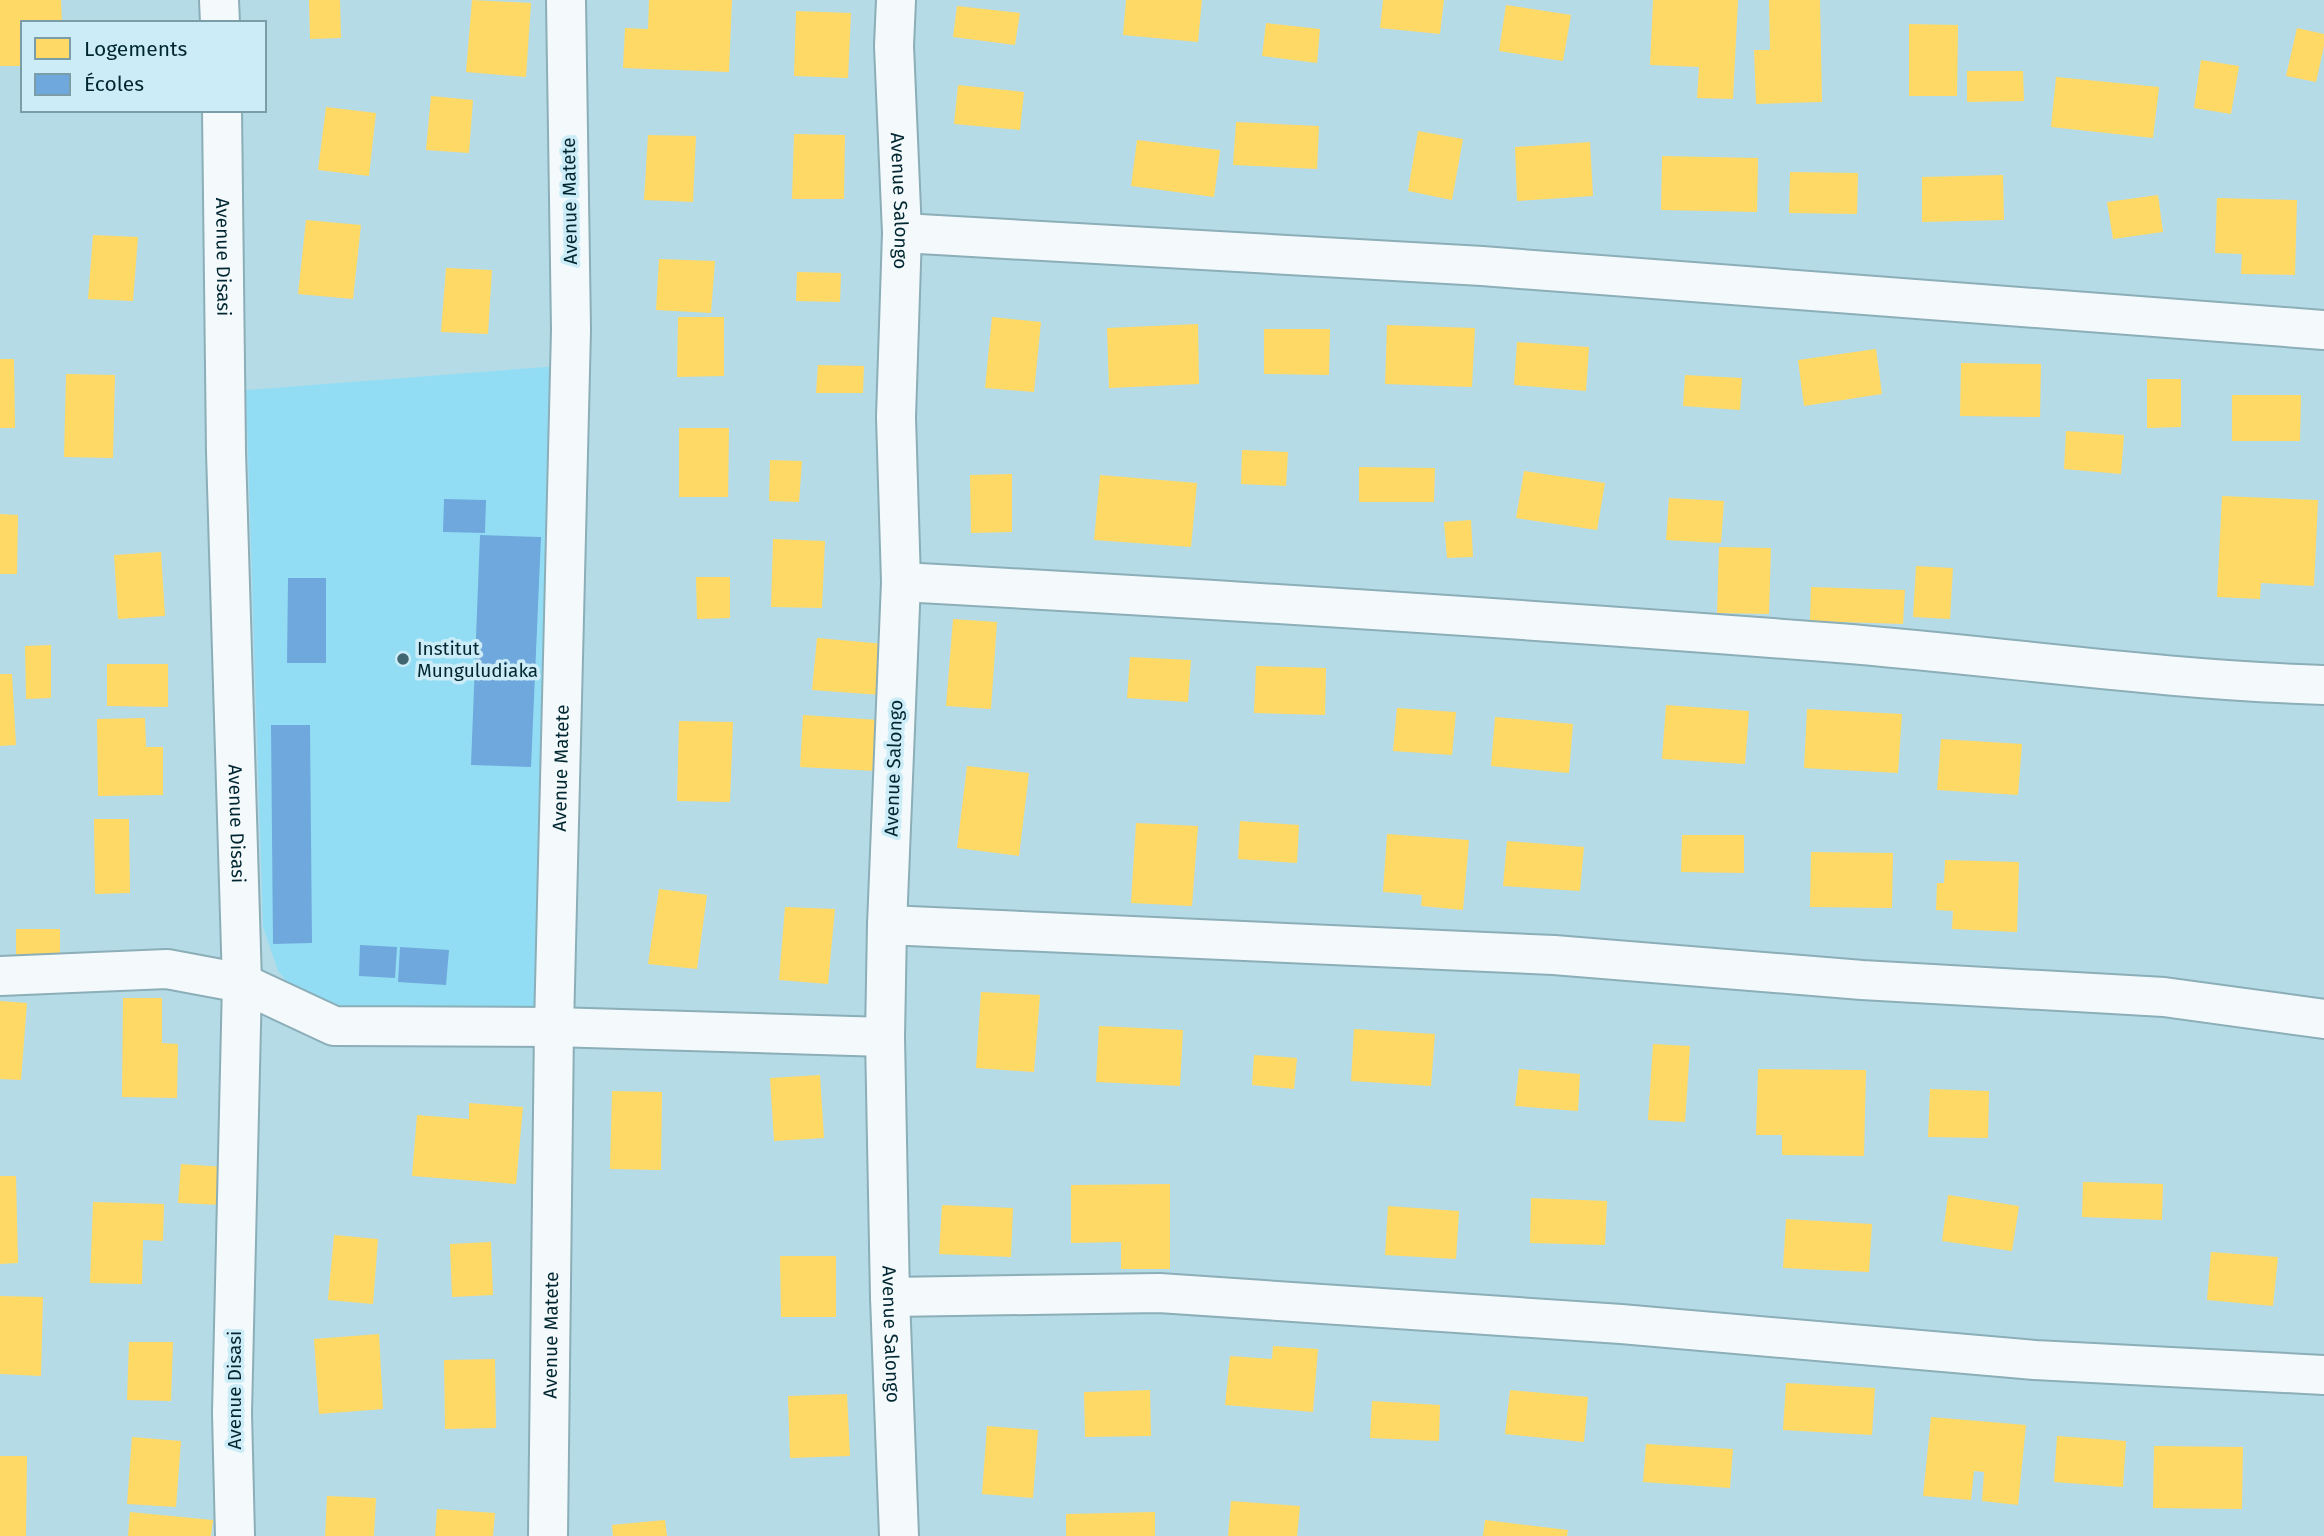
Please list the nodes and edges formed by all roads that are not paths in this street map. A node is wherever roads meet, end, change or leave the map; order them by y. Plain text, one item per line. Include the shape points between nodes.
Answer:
1 (219, 0) edge
2 (566, 0) edge
3 (896, 0) edge
4 (220, 21) edge
5 (222, 112) edge
6 (902, 233) junction
7 (2324, 330) edge
8 (901, 582) junction
9 (2324, 685) edge
10 (887, 925) junction
11 (0, 975) edge
12 (242, 983) junction
13 (2324, 1019) edge
14 (554, 1027) junction
15 (885, 1037) junction
16 (890, 1297) junction
17 (2324, 1375) edge
18 (236, 1536) edge
19 (548, 1536) edge
20 (899, 1536) edge

1 - 4 street
2 - 14 street, Avenue Matete via 572,330
3 - 6 street, Avenue Salongo
5 - 12 street, Avenue Disasi via 226,452
6 - 7 street via 1482,266
6 - 8 street, Avenue Salongo via 896,417
8 - 9 street via 1282,603 1843,644 2233,682
8 - 10 street, Avenue Salongo
10 - 13 street via 1554,955 1862,981 2164,997
10 - 15 street, Avenue Salongo
11 - 12 street via 167,969
12 - 14 street via 334,1026
12 - 18 street, Avenue Disasi via 232,1413
14 - 15 street
14 - 19 street, Avenue Matete
15 - 16 street, Avenue Salongo
16 - 17 street via 1159,1293 1621,1324 2035,1360
16 - 20 street, Avenue Salongo

